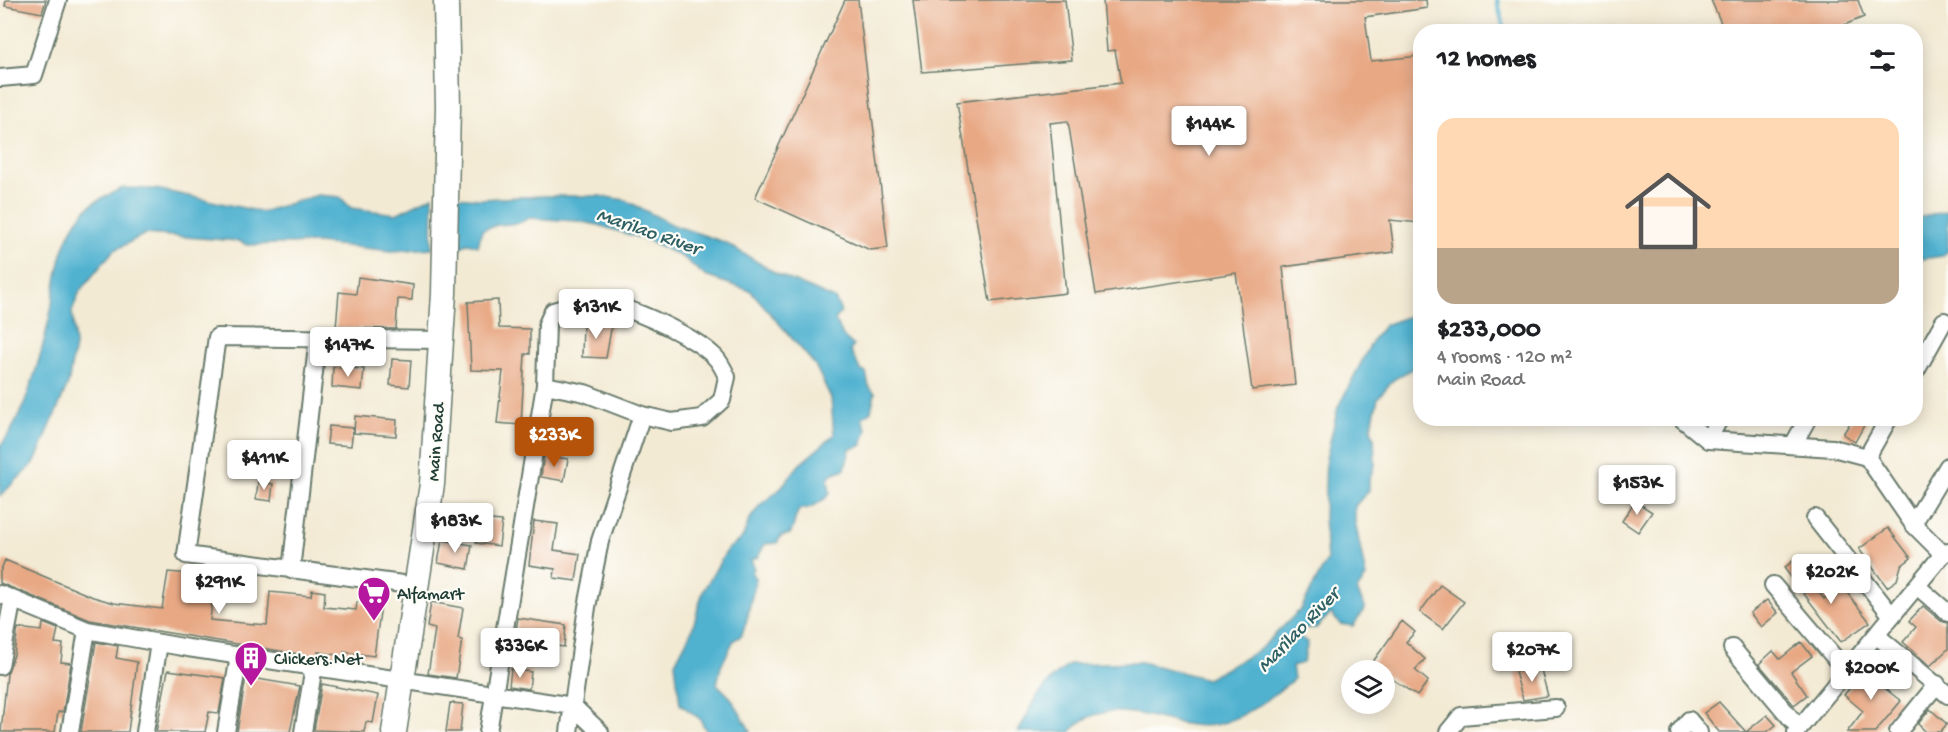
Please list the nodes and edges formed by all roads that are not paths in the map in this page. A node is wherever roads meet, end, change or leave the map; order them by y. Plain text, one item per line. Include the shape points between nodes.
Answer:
1 (58, 0) edge
2 (446, 0) edge
3 (0, 78) edge
4 (1944, 321) dead end
5 (318, 338) junction
6 (441, 340) junction
7 (1923, 358) edge
8 (545, 385) junction
9 (642, 415) junction
10 (1691, 426) edge
11 (1716, 426) edge
12 (1804, 426) edge
13 (1884, 426) edge
14 (1708, 440) junction
15 (1793, 445) junction
16 (1867, 457) junction
17 (1948, 466) edge
18 (1815, 518) dead end
19 (1913, 524) junction
20 (1945, 553) edge
21 (291, 570) junction
22 (1773, 585) dead end
23 (417, 586) junction
24 (1918, 586) junction
25 (6, 596) edge
26 (1948, 613) edge
27 (1892, 616) junction
28 (87, 630) junction
29 (1876, 635) junction
30 (159, 643) junction
31 (1732, 648) dead end
32 (238, 656) junction
33 (0, 666) edge
34 (314, 666) junction
35 (1846, 671) junction
36 (402, 680) junction
37 (1942, 689) edge
38 (494, 695) junction
39 (573, 706) junction
40 (1556, 708) dead end
41 (1797, 730) edge
42 (70, 732) edge
43 (145, 732) edge
44 (226, 732) edge
45 (303, 732) edge
46 (394, 732) edge
47 (488, 732) edge
48 (569, 732) edge
49 (600, 732) edge
50 (1448, 732) edge
51 (1679, 732) edge
52 (1699, 732) edge
53 (1898, 732) edge

1 - 3 street via 34,75
2 - 6 main road, Main Road via 447,173
4 - 7 street
5 - 6 street
5 - 21 street
5 - 21 street via 217,337 186,555
6 - 23 main road, Main Road via 432,484
8 - 9 street via 585,393
8 - 9 street via 547,324 553,311 567,306 604,304 633,310 716,357 727,376 722,400 702,418 672,422
8 - 38 street
9 - 39 street via 600,541
10 - 14 street
11 - 14 street
12 - 15 street
13 - 16 street
14 - 15 street
15 - 16 street via 1833,448
16 - 19 street
17 - 19 street
18 - 27 street
19 - 20 street
20 - 24 street
21 - 23 street
22 - 35 street
23 - 36 main road, Main Road
24 - 26 street
24 - 27 street
25 - 28 street
25 - 33 street
27 - 29 street
28 - 30 street
28 - 42 street
29 - 35 street
29 - 37 street
30 - 32 street
30 - 43 street
31 - 41 street
32 - 34 street
32 - 44 street
34 - 36 street
34 - 45 street
35 - 41 street
36 - 38 street
36 - 46 main road, Main Road
37 - 53 street
38 - 39 street
38 - 47 street
39 - 48 street
39 - 49 street
40 - 50 street via 1461,716
51 - 52 street via 1689,720

